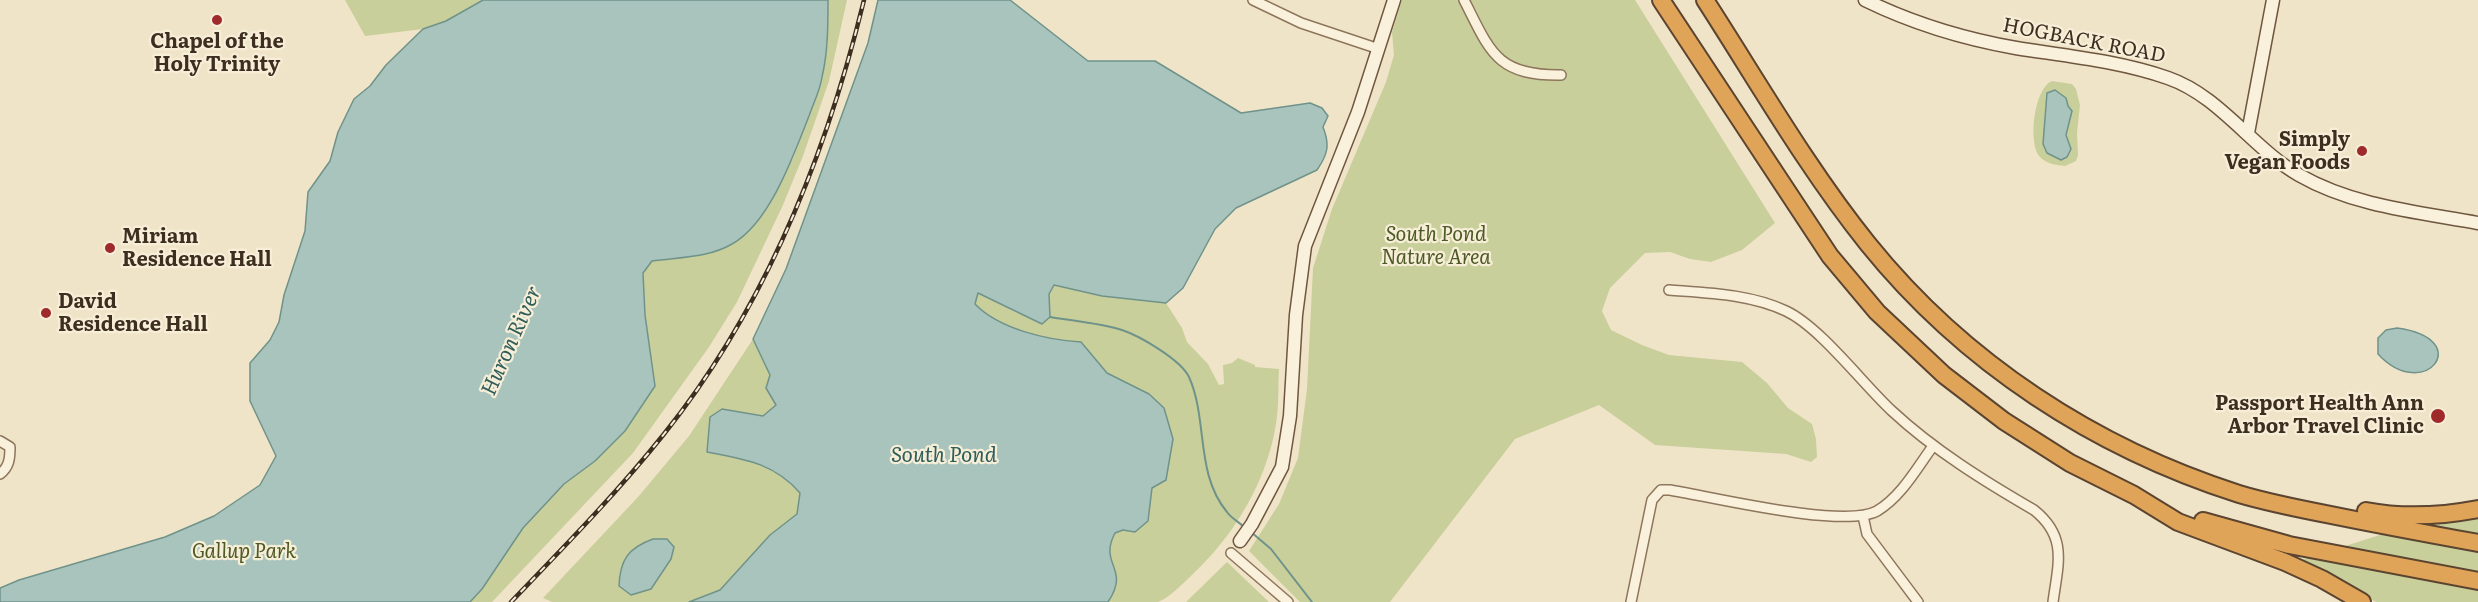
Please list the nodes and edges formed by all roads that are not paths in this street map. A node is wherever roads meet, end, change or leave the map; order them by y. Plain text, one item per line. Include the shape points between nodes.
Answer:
1 (1252, 0) edge
2 (1394, 0) edge
3 (1464, 0) edge
4 (1661, 0) edge
5 (1705, 0) edge
6 (1865, 0) edge
7 (2273, 0) edge
8 (1379, 49) junction
9 (1561, 75) dead end
10 (2248, 133) junction
11 (2478, 223) edge
12 (1669, 290) dead end
13 (0, 441) edge
14 (1933, 446) junction
15 (2148, 460) junction
16 (0, 474) edge
17 (2134, 495) junction
18 (2478, 509) edge
19 (1863, 516) junction
20 (1240, 541) dead end
21 (2478, 543) edge
22 (1231, 553) dead end
23 (2478, 581) edge
24 (1288, 602) edge
25 (1631, 602) edge
26 (1918, 602) edge
27 (2053, 602) edge
28 (2362, 602) edge

1 - 8 street via 1301,23
2 - 8 main road
3 - 9 street via 1491,51 1502,63 1540,76
4 - 17 highway via 1830,256 1877,312 1944,375 2004,421 2070,463
5 - 15 highway via 1831,195 1869,246 1923,305 2030,394
6 - 10 main road, HOGBACK ROAD via 1958,34 2014,48 2104,61 2171,79 2207,100
7 - 10 main road
8 - 20 main road via 1305,246 1282,467
10 - 11 main road, HOGBACK ROAD via 2298,174 2334,192
12 - 14 street via 1762,301 1788,312 1811,328 1892,411
13 - 16 street via 10,447 10,460
14 - 19 street via 1892,500
14 - 27 street via 2046,519 2054,530 2059,555
15 - 18 highway via 2265,493 2383,514 2450,514
15 - 21 highway via 2278,504
17 - 23 highway via 2253,537
17 - 28 highway via 2178,522 2285,562
19 - 25 street via 1818,516 1661,490 1652,500
19 - 26 street via 1867,534
22 - 24 street

